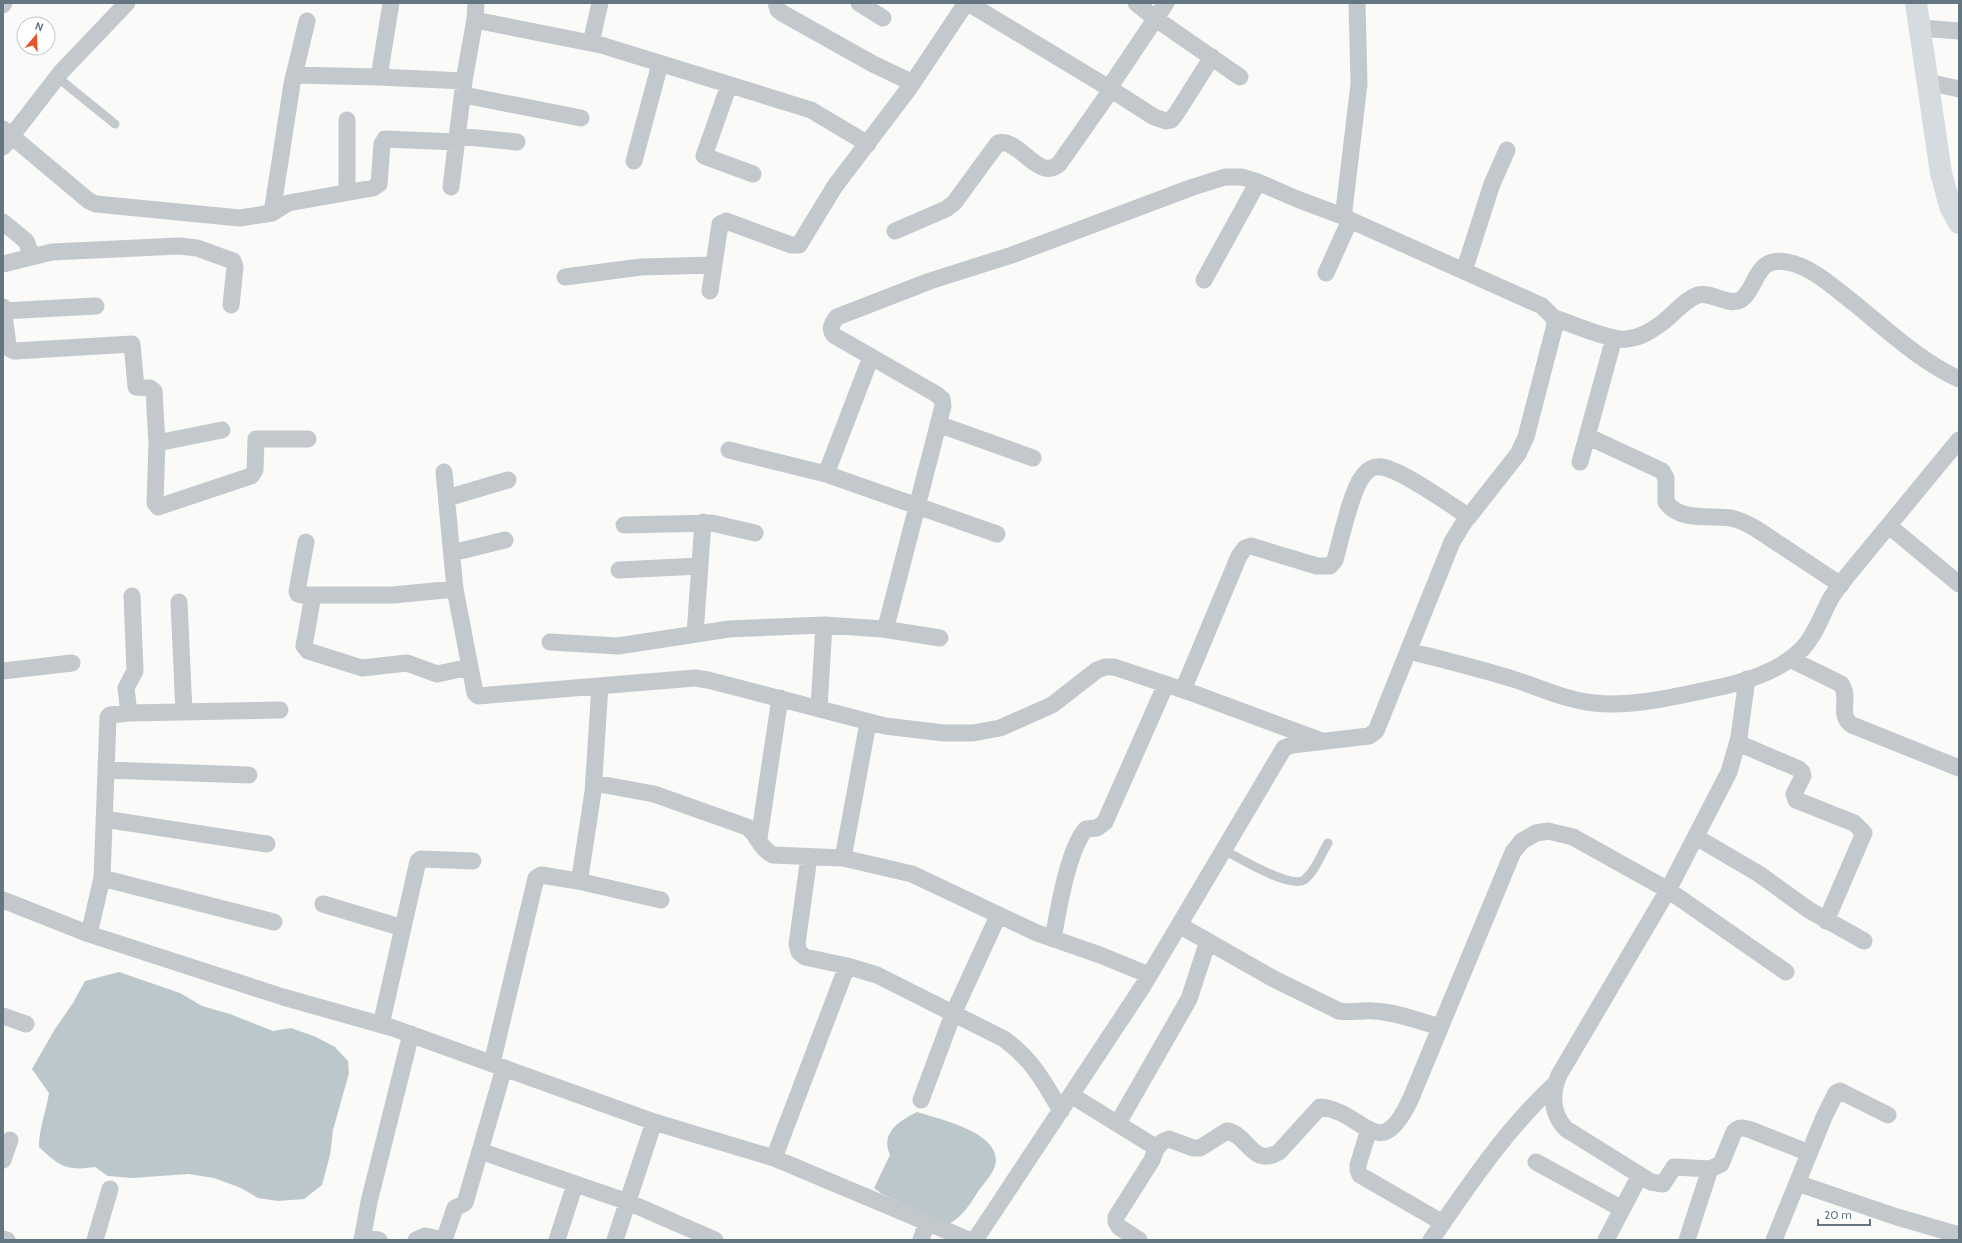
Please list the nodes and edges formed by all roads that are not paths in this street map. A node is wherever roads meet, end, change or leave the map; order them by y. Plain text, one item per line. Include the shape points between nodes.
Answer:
1 (127, 3) edge
2 (391, 3) edge
3 (600, 3) edge
4 (776, 3) edge
5 (859, 3) edge
6 (1136, 3) edge
7 (1166, 3) edge
8 (1357, 3) edge
9 (1916, 3) edge
10 (476, 11) edge
11 (883, 18) dead end
12 (1156, 19) junction
13 (308, 21) dead end
14 (1920, 28) junction
15 (1959, 31) edge
16 (591, 43) junction
17 (1212, 57) junction
18 (660, 64) junction
19 (294, 75) junction
20 (57, 77) junction
21 (379, 77) junction
22 (1240, 77) dead end
23 (1928, 82) junction
24 (913, 83) junction
25 (729, 85) junction
26 (464, 88) junction
27 (1110, 89) junction
28 (1959, 89) edge
29 (582, 118) dead end
30 (347, 120) dead end
31 (115, 124) dead end
32 (6, 137) edge
33 (456, 139) junction
34 (517, 142) dead end
35 (868, 144) junction
36 (1507, 150) dead end
37 (634, 161) dead end
38 (753, 174) dead end
39 (1258, 182) junction
40 (451, 187) dead end
41 (347, 192) junction
42 (272, 213) junction
43 (1348, 219) junction
44 (3, 222) edge
45 (1959, 222) edge
46 (894, 231) dead end
47 (32, 256) junction
48 (3, 264) edge
49 (714, 265) junction
50 (1464, 271) junction
51 (1326, 273) dead end
52 (565, 277) dead end
53 (1204, 280) dead end
54 (710, 291) dead end
55 (231, 304) dead end
56 (96, 306) dead end
57 (3, 307) edge
58 (4, 311) edge
59 (1554, 318) junction
60 (1614, 338) junction
61 (871, 357) junction
62 (1959, 379) edge
63 (938, 424) junction
64 (222, 430) dead end
65 (1587, 436) junction
66 (308, 440) dead end
67 (157, 443) junction
68 (1958, 443) edge
69 (729, 450) dead end
70 (1033, 458) dead end
71 (1580, 462) dead end
72 (444, 472) dead end
73 (826, 474) junction
74 (508, 480) dead end
75 (447, 498) junction
76 (917, 505) junction
77 (1469, 517) junction
78 (703, 522) junction
79 (624, 525) dead end
80 (1889, 526) junction
81 (755, 533) dead end
82 (997, 534) dead end
83 (505, 540) dead end
84 (306, 542) dead end
85 (452, 553) junction
86 (700, 566) junction
87 (619, 570) dead end
88 (1959, 583) edge
89 (1841, 585) junction
90 (455, 590) junction
91 (313, 595) junction
92 (132, 596) dead end
93 (179, 602) dead end
94 (824, 625) junction
95 (883, 629) junction
96 (695, 634) junction
97 (940, 638) dead end
98 (550, 642) dead end
99 (1409, 651) junction
100 (1790, 659) junction
101 (72, 663) dead end
102 (470, 667) junction
103 (3, 671) edge
104 (1747, 678) junction
105 (1166, 684) junction
106 (600, 686) junction
107 (1183, 690) junction
108 (780, 698) junction
109 (819, 708) junction
110 (280, 710) dead end
111 (129, 712) junction
112 (184, 712) junction
113 (868, 723) junction
114 (1323, 741) junction
115 (1738, 743) junction
116 (1959, 768) edge
117 (106, 770) junction
118 (249, 775) dead end
119 (594, 783) junction
120 (104, 819) junction
121 (1696, 837) junction
122 (759, 838) junction
123 (1328, 843) dead end
124 (267, 844) dead end
125 (1224, 850) junction
126 (809, 857) junction
127 (843, 858) junction
128 (473, 861) dead end
129 (102, 878) junction
130 (578, 881) junction
131 (1668, 890) junction
132 (3, 900) edge
133 (662, 900) dead end
134 (323, 904) dead end
135 (998, 916) junction
136 (1826, 921) junction
137 (274, 922) dead end
138 (1179, 925) junction
139 (402, 928) junction
140 (89, 934) junction
141 (1053, 938) junction
142 (1208, 941) junction
143 (1864, 941) dead end
144 (848, 966) junction
145 (1786, 972) dead end
146 (1150, 975) junction
147 (954, 1014) junction
148 (3, 1016) edge
149 (26, 1024) dead end
150 (381, 1024) junction
151 (1440, 1027) junction
152 (411, 1034) junction
153 (498, 1065) junction
154 (1556, 1083) junction
155 (1071, 1095) junction
156 (921, 1100) dead end
157 (1061, 1111) junction
158 (1888, 1115) dead end
159 (654, 1122) junction
160 (1118, 1123) junction
161 (1368, 1130) junction
162 (10, 1140) dead end
163 (1156, 1149) junction
164 (480, 1151) junction
165 (1809, 1153) junction
166 (774, 1158) junction
167 (3, 1160) edge
168 (1536, 1162) dead end
169 (1710, 1169) junction
170 (1640, 1175) junction
171 (575, 1184) junction
172 (1797, 1184) junction
173 (110, 1189) dead end
174 (628, 1202) junction
175 (1622, 1209) junction
176 (927, 1222) junction
177 (1443, 1223) junction
178 (1959, 1235) edge
179 (3, 1238) edge
180 (368, 1239) edge
181 (7, 1240) edge
182 (95, 1240) edge
183 (416, 1240) edge
184 (444, 1240) edge
185 (557, 1240) edge
186 (615, 1240) edge
187 (715, 1240) edge
188 (921, 1240) edge
189 (970, 1240) edge
190 (975, 1240) edge
191 (1139, 1240) edge
192 (1431, 1240) edge
193 (1606, 1240) edge
194 (1687, 1240) edge
195 (1774, 1240) edge

1 - 20 street
2 - 21 street
3 - 16 street
4 - 24 street via 782,13 873,64
5 - 11 street
6 - 12 street
7 - 12 street
8 - 43 street via 1359,84 1344,210
9 - 14 street
10 - 16 street
10 - 26 street
12 - 17 street
12 - 27 street
13 - 19 street
14 - 15 street
14 - 23 street
16 - 18 street
17 - 22 street
17 - 27 street via 1171,120 1154,117
18 - 25 street
18 - 37 street
19 - 21 street
19 - 42 street
20 - 31 lane
20 - 32 street
21 - 26 street
23 - 28 street
23 - 45 street via 1941,172 1950,206
24 - 27 street via 968,3
24 - 35 street
25 - 35 street via 811,110
25 - 38 street via 704,156
26 - 29 street
26 - 33 street
27 - 46 street via 1054,168 1045,168 1007,143 998,143 954,203 946,209
30 - 41 street
32 - 42 street via 96,204 236,218
33 - 34 street
33 - 40 street
33 - 41 street via 385,139 382,144 378,184 374,188
35 - 49 street via 835,186 799,245 791,245 726,221 719,227
36 - 50 street via 1492,184
39 - 43 street
39 - 53 street
39 - 61 street via 1242,177 1225,177 1193,187 837,317 833,323 832,333
41 - 42 street via 288,203
43 - 50 street
43 - 51 street
44 - 47 street via 26,240
47 - 48 street
47 - 55 street via 78,250 179,246 197,248 233,261 235,267
49 - 52 street via 641,267
49 - 54 street
50 - 59 street via 1542,306
56 - 58 street
57 - 58 street
58 - 67 street via 8,345 15,351 132,344 136,387 150,388 154,391
59 - 60 street
59 - 77 street via 1555,325 1524,445
60 - 62 street via 1637,337 1648,332 1698,295 1739,301 1765,266 1775,262 1787,262 1827,281 1926,362
60 - 65 street
61 - 63 street via 942,398 943,406
61 - 73 street
63 - 70 street
63 - 76 street
64 - 67 street
65 - 71 street
65 - 89 street via 1662,470 1666,478 1666,502 1673,508 1695,517 1732,518 1743,522
66 - 67 street via 256,440 255,470 251,476 161,507 155,503
68 - 80 street
69 - 73 street
72 - 75 street
73 - 76 street
74 - 75 street
75 - 85 street
76 - 82 street
76 - 95 street via 887,622
77 - 99 street via 1452,542
77 - 107 street via 1394,471 1382,467 1368,470 1357,486 1330,566 1317,566 1251,546 1245,548 1239,556
78 - 79 street
78 - 81 street
78 - 86 street
80 - 88 street
80 - 89 street
83 - 85 street
84 - 91 street via 297,591 301,595
85 - 90 street
86 - 87 street
86 - 96 street
89 - 100 street via 1804,647
90 - 91 street via 393,595
90 - 102 street
91 - 102 street via 304,646 308,651 362,668 407,663 437,674
92 - 111 street via 135,671 126,688
93 - 112 street
94 - 95 street
94 - 96 street via 729,629
94 - 109 street
95 - 97 street
96 - 98 street via 618,646
99 - 104 street via 1517,680 1561,697 1594,703 1626,704 1666,699 1727,686
99 - 114 street via 1376,731 1369,736
100 - 104 street via 1774,669
100 - 116 street via 1840,684 1845,690 1846,699 1843,715 1852,725
101 - 103 street
102 - 106 street via 475,693 478,696
104 - 115 street
105 - 107 street
105 - 113 street via 1128,671 1105,667 1097,670 1052,705 1000,728 973,733 944,733
105 - 141 street via 1105,822 1096,828 1086,829 1078,840 1066,878
106 - 108 street via 695,678
106 - 119 street
107 - 114 street
108 - 109 street
108 - 122 street
109 - 113 street
110 - 112 street
111 - 112 street
111 - 117 street via 113,713 108,717
113 - 127 street
114 - 125 street via 1284,748
115 - 121 street via 1729,772
115 - 136 street via 1799,769 1803,776 1794,794 1796,800 1854,823 1864,833
117 - 118 street
117 - 120 street
119 - 122 street via 664,797 747,827
119 - 130 street
120 - 124 street
120 - 129 street
121 - 131 street
121 - 136 street via 1754,870
122 - 126 street via 766,852 773,855
123 - 125 lane via 1305,879 1299,882 1283,880
125 - 138 street
126 - 127 street
126 - 144 street via 799,952 805,957
127 - 135 street via 912,874
128 - 139 street via 418,861
129 - 137 street
129 - 140 street
130 - 133 street
130 - 153 street via 541,875 536,878
131 - 145 street
131 - 151 street via 1573,837 1548,831 1536,833 1522,841 1513,852
131 - 154 street
132 - 140 street
134 - 139 street
135 - 141 street
135 - 147 street
136 - 143 street
138 - 142 street
138 - 146 street
139 - 150 street
140 - 150 street via 283,997
141 - 146 street
142 - 151 street via 1274,979 1339,1011 1385,1012
142 - 160 street via 1189,999
144 - 147 street via 877,975
144 - 166 street
146 - 155 street
147 - 156 street
147 - 157 street via 1004,1039 1016,1048 1039,1072
148 - 149 street
150 - 152 street
151 - 161 street via 1411,1098 1399,1119 1386,1133
152 - 153 street
152 - 180 street
153 - 159 street
153 - 164 street
154 - 170 street via 1552,1097 1555,1112 1566,1129
154 - 177 street via 1520,1119 1470,1182
155 - 157 street
155 - 160 street
157 - 190 street
158 - 165 street via 1840,1091 1836,1093
159 - 166 street
159 - 174 street
160 - 163 street
161 - 163 street via 1335,1111 1320,1107 1279,1152 1271,1157 1257,1154 1233,1133 1226,1131 1200,1148 1169,1139
161 - 177 street via 1358,1165 1360,1175
162 - 167 street
163 - 191 street via 1152,1160 1116,1216 1119,1226
164 - 171 street
164 - 184 street via 464,1203 455,1208
165 - 169 street via 1742,1128 1734,1132 1721,1164
165 - 172 street
166 - 176 street
168 - 175 street
169 - 170 street via 1674,1167 1663,1184 1651,1182
169 - 194 street
170 - 175 street
171 - 174 street
171 - 185 street
172 - 178 street
172 - 195 street
173 - 182 street
174 - 186 street
174 - 187 street
175 - 193 street
176 - 188 street
176 - 189 street
177 - 192 street
179 - 181 street
183 - 184 street via 425,1236

